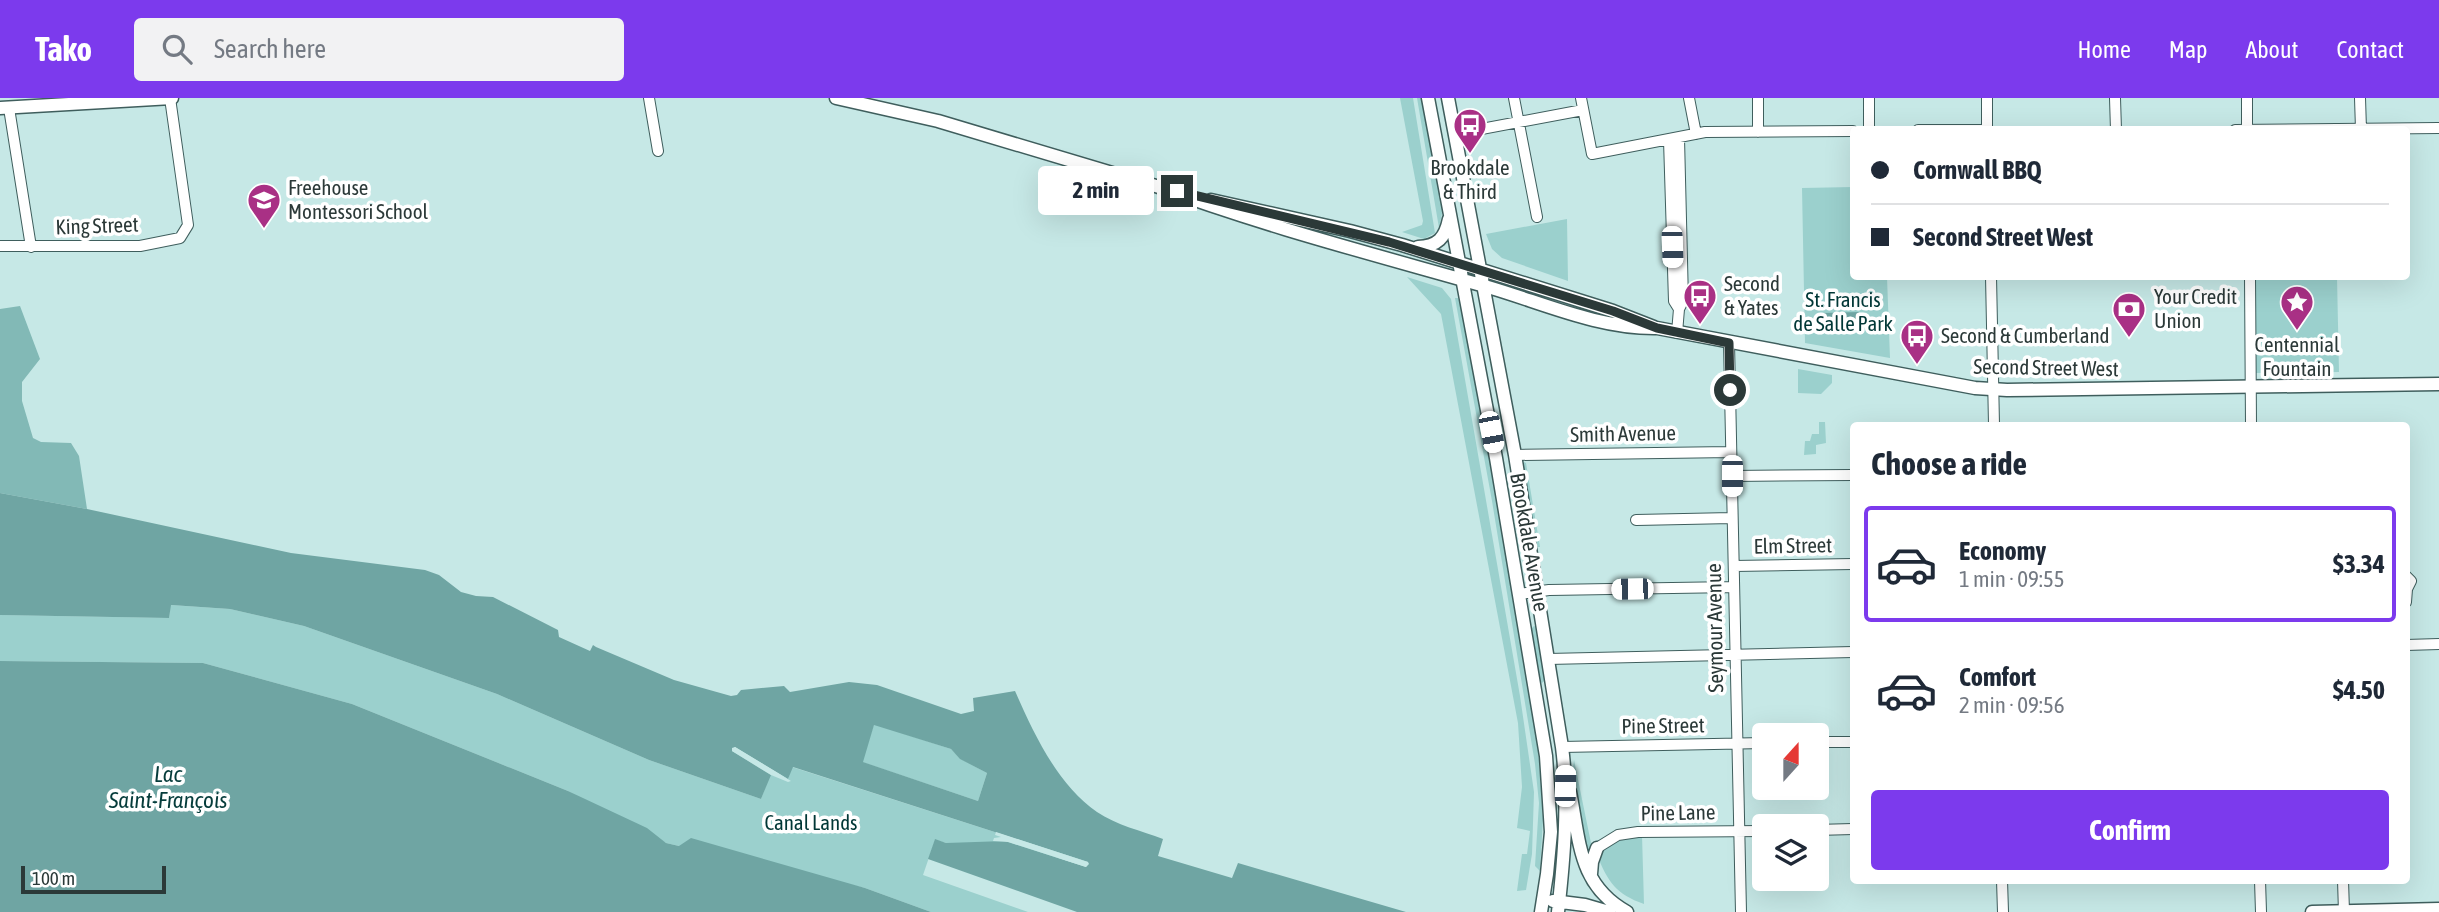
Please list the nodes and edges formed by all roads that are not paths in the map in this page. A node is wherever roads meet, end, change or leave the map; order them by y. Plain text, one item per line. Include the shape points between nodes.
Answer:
1 (171, 98) edge
2 (649, 98) edge
3 (836, 98) edge
4 (1428, 98) edge
5 (1448, 98) edge
6 (1514, 98) edge
7 (1581, 98) edge
8 (1689, 98) edge
9 (1758, 98) edge
10 (1868, 98) edge
11 (1987, 98) edge
12 (2115, 98) edge
13 (2246, 98) edge
14 (2360, 98) edge
15 (5, 108) edge
16 (1583, 110) junction
17 (1518, 122) junction
18 (1869, 126) edge
19 (1987, 126) edge
20 (2116, 126) edge
21 (2247, 126) edge
22 (2361, 126) edge
23 (2410, 128) edge
24 (2439, 128) edge
25 (1850, 131) edge
26 (1758, 132) junction
27 (1455, 134) junction
28 (1696, 134) junction
29 (1674, 139) junction
30 (659, 151) dead end
31 (1153, 186) junction
32 (1450, 215) junction
33 (1537, 217) dead end
34 (0, 246) edge
35 (1402, 246) junction
36 (32, 247) junction
37 (1458, 262) junction
38 (1480, 269) junction
39 (1462, 280) junction
40 (1992, 280) edge
41 (2250, 280) edge
42 (1483, 286) junction
43 (1657, 328) junction
44 (1676, 332) junction
45 (1729, 343) junction
46 (2439, 384) edge
47 (2250, 386) junction
48 (1993, 389) junction
49 (1994, 422) edge
50 (2251, 422) edge
51 (1731, 452) junction
52 (1515, 455) junction
53 (1850, 475) edge
54 (1732, 476) junction
55 (1732, 518) junction
56 (1636, 520) dead end
57 (1850, 564) edge
58 (1734, 566) junction
59 (1734, 587) junction
60 (1537, 591) junction
61 (1519, 594) junction
62 (2439, 644) edge
63 (2410, 645) edge
64 (1850, 652) edge
65 (1735, 654) junction
66 (1548, 659) junction
67 (1850, 741) edge
68 (1829, 742) edge
69 (1752, 743) edge
70 (1737, 744) junction
71 (1562, 747) junction
72 (1565, 767) junction
73 (1850, 829) edge
74 (1829, 830) edge
75 (1740, 831) junction
76 (1752, 831) edge
77 (1597, 848) joint
78 (1592, 881) junction
79 (2002, 884) edge
80 (2260, 884) edge
81 (2343, 884) edge
82 (1559, 906) edge
83 (1545, 909) edge
84 (2439, 909) edge
85 (1609, 912) edge
86 (1627, 912) edge
87 (1741, 912) edge
88 (2003, 912) edge
89 (2261, 912) edge
90 (2312, 912) edge
91 (2344, 912) edge

1 - 15 main road
1 - 36 street, King Street via 188,225 180,238 140,246
2 - 30 street
3 - 31 main road, Second Street West via 938,121
4 - 32 main road, Brookdale Avenue
5 - 27 main road, Brookdale Avenue
6 - 17 street
7 - 16 street
8 - 28 street
9 - 26 street
10 - 18 street
11 - 19 street
12 - 20 street
13 - 21 street
14 - 22 street
15 - 36 street
16 - 17 street
16 - 29 street via 1592,155
17 - 27 street
17 - 33 street
23 - 24 street
25 - 26 street
26 - 28 street
27 - 38 main road, Brookdale Avenue
28 - 29 street
29 - 44 street
31 - 35 main road, Second Street West
31 - 39 main road, Second Street West via 1277,229
32 - 35 main road via 1438,243
32 - 37 main road, Brookdale Avenue
34 - 36 street, King Street
35 - 37 main road, Second Street West
37 - 38 main road, Second Street West
37 - 39 main road, Brookdale Avenue
38 - 42 main road, Brookdale Avenue
38 - 43 main road, Second Street West
39 - 42 main road, Second Street West
39 - 61 main road, Brookdale Avenue
40 - 48 street
41 - 47 street
42 - 43 main road, Second Street West via 1603,322
42 - 52 main road, Brookdale Avenue
43 - 44 main road, Second Street West
44 - 45 main road, Second Street West
45 - 48 main road, Second Street West
45 - 51 street, Seymour Avenue
46 - 47 main road, Second Street West
47 - 48 main road, Second Street West
47 - 50 street
48 - 49 street
51 - 52 street, Smith Avenue
51 - 54 street, Seymour Avenue
52 - 60 main road, Brookdale Avenue
53 - 54 street
54 - 55 street, Seymour Avenue
55 - 56 street
55 - 58 street, Seymour Avenue
57 - 58 street, Elm Street
58 - 59 street, Seymour Avenue
59 - 60 street
59 - 65 street, Seymour Avenue
60 - 61 street
60 - 66 main road, Brookdale Avenue
61 - 83 main road, Brookdale Avenue via 1550,793
62 - 63 street
64 - 65 street
65 - 66 street
65 - 70 street, Seymour Avenue
66 - 71 main road, Brookdale Avenue
67 - 68 street
69 - 70 street, Pine Street
70 - 71 street, Pine Street
70 - 75 street, Seymour Avenue
71 - 72 main road, Brookdale Avenue
72 - 78 main road
72 - 82 main road, Brookdale Avenue
73 - 74 street
75 - 76 street, Pine Lane
75 - 77 street, Pine Lane via 1638,832 1618,835
75 - 87 street, Seymour Avenue
77 - 78 main road
78 - 86 main road
79 - 88 street
80 - 89 street
81 - 91 street
82 - 83 main road
82 - 85 main road
84 - 91 main road
90 - 91 main road

